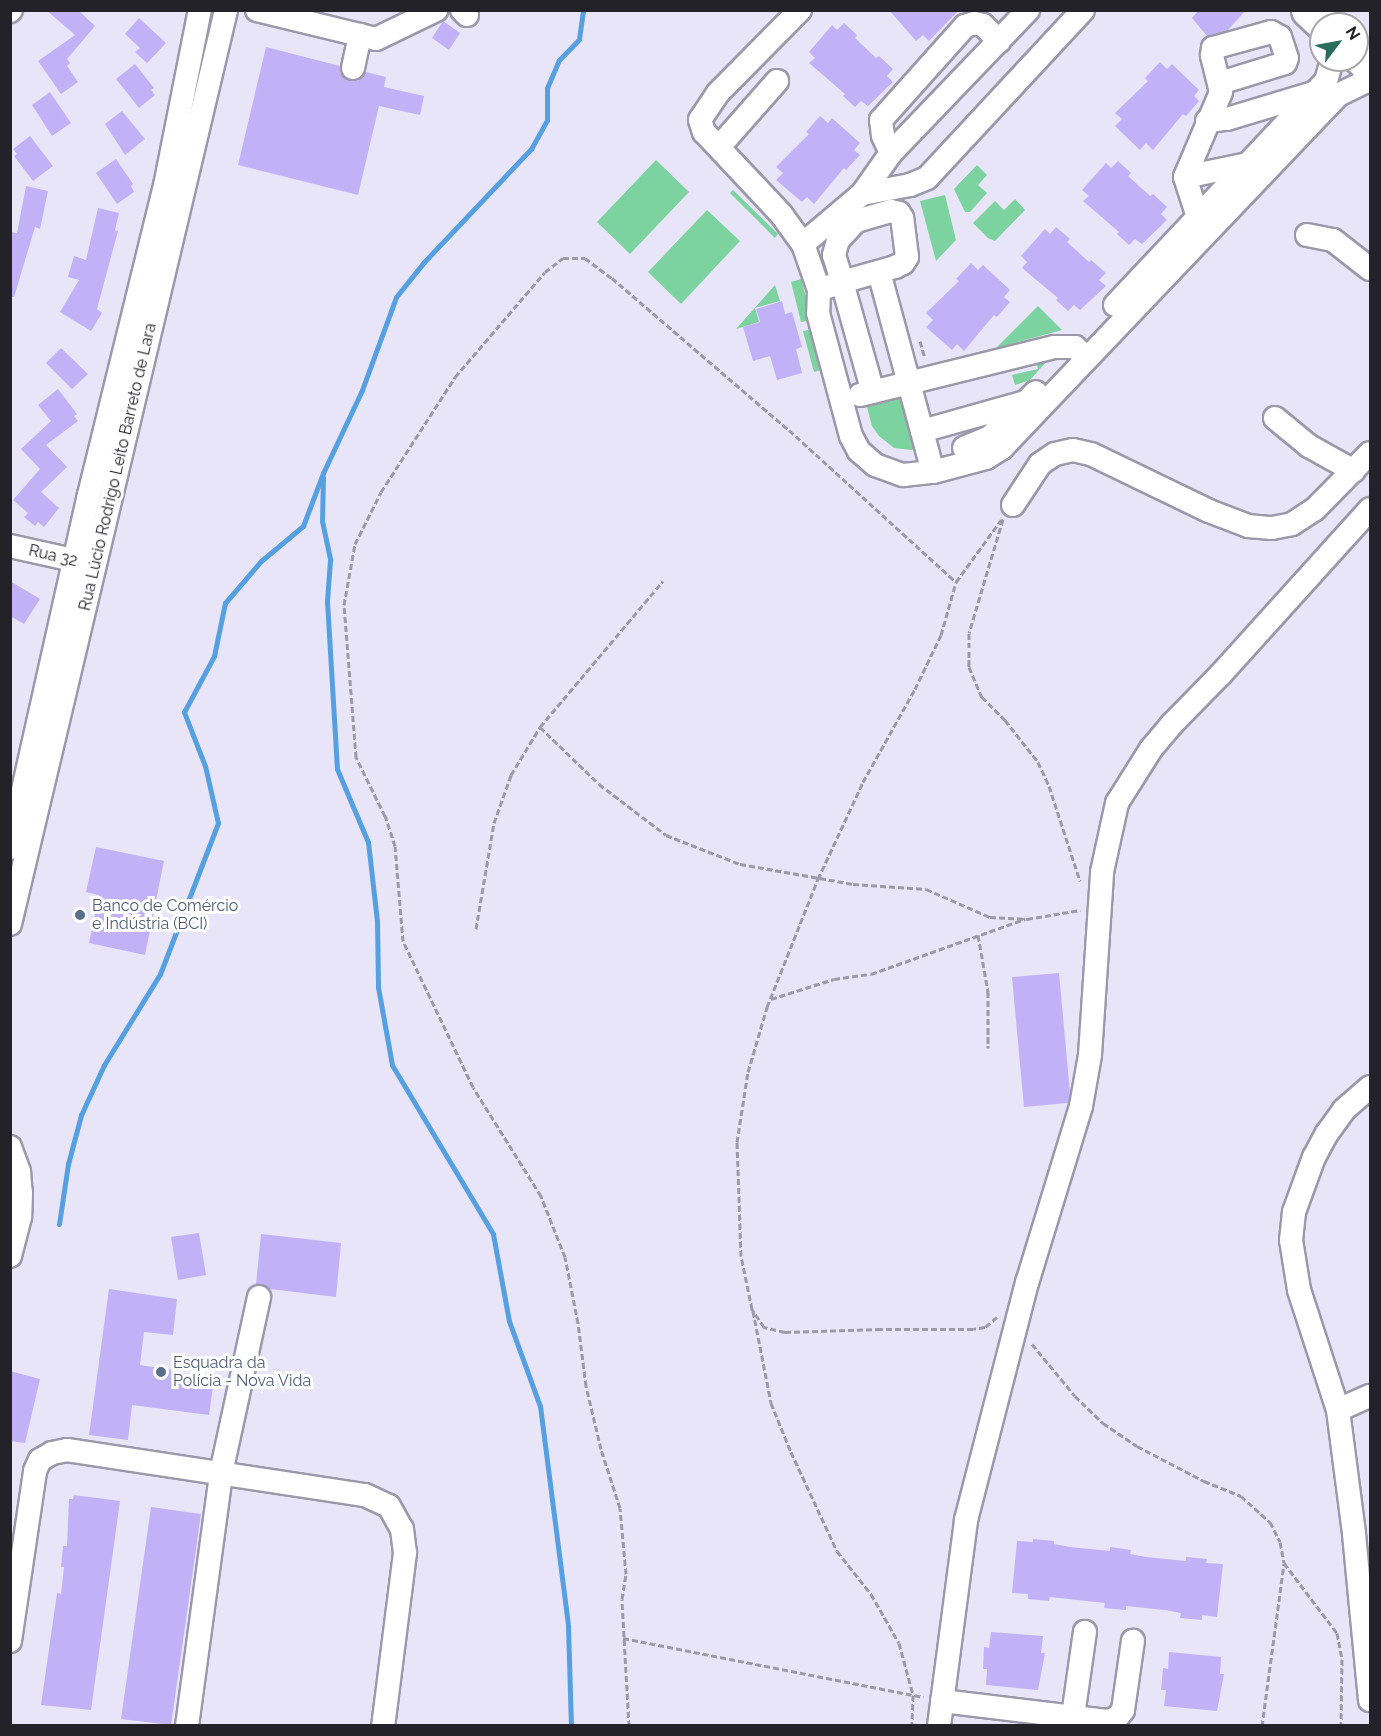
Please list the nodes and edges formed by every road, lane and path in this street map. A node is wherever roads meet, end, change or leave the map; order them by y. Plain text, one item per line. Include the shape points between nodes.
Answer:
1 (200, 10) edge
2 (226, 10) edge
3 (257, 10) edge
4 (435, 10) edge
5 (800, 10) edge
6 (1028, 10) edge
7 (1083, 10) edge
8 (360, 35) junction
9 (999, 41) junction
10 (353, 68) dead end
11 (1329, 72) edge
12 (777, 81) dead end
13 (1371, 82) edge
14 (1220, 83) dead end
15 (1315, 93) junction
16 (1207, 121) junction
17 (719, 147) junction
18 (891, 153) junction
19 (1248, 164) junction
20 (1185, 177) junction
21 (862, 194) junction
22 (1204, 222) junction
23 (1307, 235) dead end
24 (803, 244) junction
25 (1371, 269) edge
26 (879, 272) junction
27 (842, 282) junction
28 (819, 290) junction
29 (1081, 352) junction
30 (909, 383) junction
31 (857, 396) junction
32 (1275, 418) dead end
33 (997, 430) junction
34 (922, 431) junction
35 (1371, 453) edge
36 (931, 465) junction
37 (1354, 471) junction
38 (1371, 509) edge
39 (1008, 511) junction
40 (10, 546) edge
41 (86, 563) junction
42 (663, 581) dead end
43 (956, 582) junction
44 (540, 727) junction
45 (10, 848) edge
46 (818, 879) junction
47 (1094, 909) junction
48 (1026, 919) junction
49 (10, 924) edge
50 (476, 929) dead end
51 (978, 935) junction
52 (770, 999) junction
53 (988, 1048) dead end
54 (1371, 1087) edge
55 (10, 1147) edge
56 (10, 1256) edge
57 (260, 1297) dead end
58 (752, 1309) junction
59 (1009, 1320) junction
60 (1371, 1396) edge
61 (1338, 1410) junction
62 (221, 1473) junction
63 (1284, 1563) junction
64 (1085, 1632) dead end
65 (623, 1638) junction
66 (10, 1641) edge
67 (1133, 1641) dead end
68 (913, 1695) junction
69 (1371, 1700) edge
70 (942, 1701) junction
71 (1073, 1716) junction
72 (188, 1725) edge
73 (383, 1725) edge
74 (629, 1725) edge
75 (912, 1725) edge
76 (939, 1725) edge
77 (1262, 1725) edge
78 (1341, 1725) edge

1 - 41 street, Rua Lúcio Rodrigo Leito Barreto de Lara via 165,186 89,495
2 - 41 street, Rua Lúcio Rodrigo Leito Barreto de Lara
3 - 8 street
4 - 8 street via 376,39
5 - 17 street via 706,109 700,120 704,132
6 - 9 street
7 - 21 street via 927,178
8 - 10 street
9 - 18 street
9 - 18 street via 983,25 974,22 965,26 881,120
11 - 15 street
12 - 17 street
13 - 22 street via 1338,95
14 - 16 street via 1221,92
15 - 16 street via 1227,119
15 - 19 street
16 - 20 street
17 - 24 street via 781,214
18 - 21 street
19 - 20 street
19 - 22 street
20 - 22 street
21 - 24 street
22 - 29 street
23 - 25 street via 1333,240
24 - 28 street
26 - 27 street
26 - 27 street via 901,265 907,257 899,213 891,211 856,221 847,228 834,255
26 - 30 street
27 - 28 street
27 - 31 street
28 - 31 street via 832,310
29 - 30 street via 1054,346
29 - 33 street
29 - 33 street
30 - 31 street
30 - 34 street
31 - 36 street via 851,436 859,451 875,465 903,475
32 - 37 street via 1309,446
33 - 34 street
33 - 36 street via 986,458
34 - 36 street
35 - 37 street
37 - 39 street via 1315,509 1292,524 1272,528 1248,526 1209,511 1091,454 1073,450 1055,454 1040,464
38 - 47 street via 1151,749 1117,803
39 - 43 path
39 - 47 path via 969,633 969,667 981,697 1038,762
40 - 41 street, Rua 32
41 - 45 street, Rua Lúcio Rodrigo Leito Barreto de Lara
41 - 49 street, Rua Lúcio Rodrigo Leito Barreto de Lara
42 - 44 path
43 - 46 path via 941,635 863,782
43 - 65 path via 789,430 585,258 563,258 545,272 455,377 381,492 355,544 344,605 356,757 396,846 402,941 473,1087 541,1196 565,1257 586,1386 620,1508 626,1574
44 - 46 path via 599,784 666,835 740,864
44 - 50 path via 512,775 494,823
46 - 48 path via 927,889 990,917
46 - 52 path
47 - 48 path
47 - 59 street via 1090,1055 1081,1106 1027,1283
48 - 51 path
51 - 52 path via 871,974 834,979
51 - 53 path via 988,992
52 - 58 path via 748,1072 737,1142 740,1240
54 - 61 street via 1344,1110 1314,1157 1294,1212 1291,1240 1299,1290
55 - 56 street via 21,1193 20,1217
57 - 62 street
58 - 59 path via 764,1327 785,1332 974,1329
58 - 68 path via 771,1403 791,1452 837,1551 871,1594 899,1643
59 - 63 path via 1103,1423 1137,1446 1256,1507 1270,1522 1280,1542
59 - 70 street via 966,1520
60 - 61 street
61 - 69 street
62 - 66 street via 67,1450 45,1455 35,1471
62 - 72 street
62 - 73 street via 366,1495 389,1506 402,1529 405,1553
63 - 77 path
63 - 78 path via 1337,1633 1342,1659
64 - 71 street
65 - 68 path
65 - 74 path
67 - 71 street via 1124,1710 1117,1718 1107,1720
68 - 70 path
68 - 75 path
70 - 71 street
70 - 76 street

